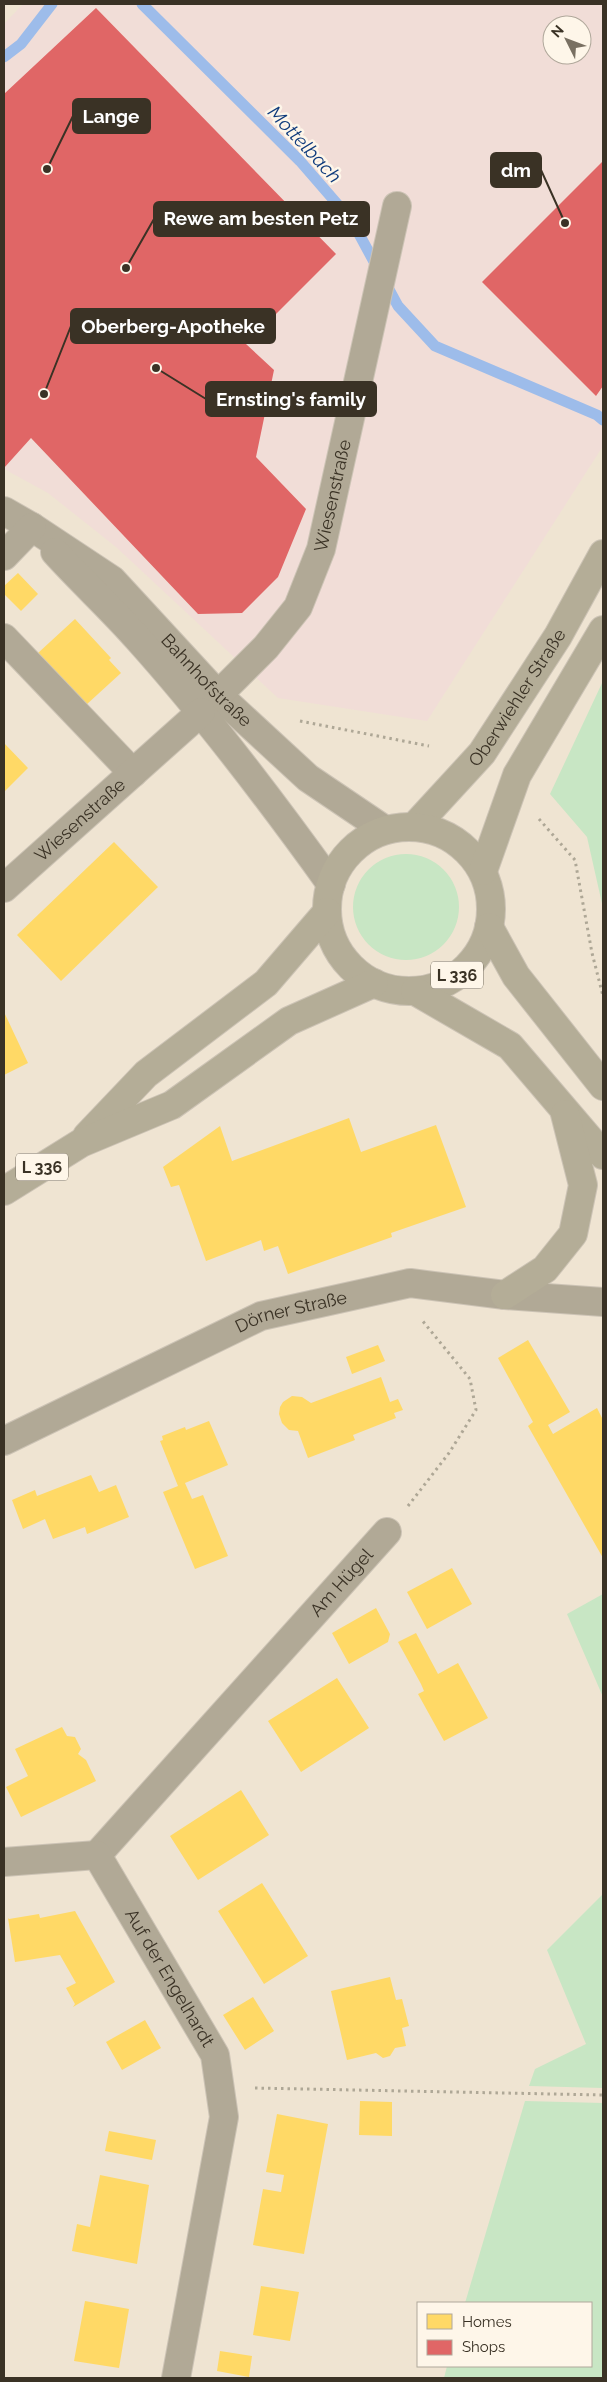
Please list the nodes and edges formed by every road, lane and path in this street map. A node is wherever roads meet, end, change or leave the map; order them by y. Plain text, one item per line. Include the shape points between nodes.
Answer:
1 (397, 206) dead end
2 (4, 511) edge
3 (32, 527) junction
4 (4, 556) edge
5 (601, 558) edge
6 (603, 630) edge
7 (4, 638) edge
8 (210, 703) junction
9 (299, 721) dead end
10 (429, 746) dead end
11 (133, 773) junction
12 (539, 819) dead end
13 (414, 826) junction
14 (386, 830) junction
15 (483, 871) junction
16 (330, 884) junction
17 (4, 888) edge
18 (327, 912) junction
19 (489, 927) junction
20 (374, 983) junction
21 (415, 991) junction
22 (603, 996) edge
23 (603, 1086) edge
24 (563, 1108) junction
25 (81, 1143) junction
26 (603, 1155) edge
27 (4, 1191) edge
28 (410, 1283) junction
29 (505, 1295) junction
30 (603, 1302) edge
31 (4, 1440) edge
32 (387, 1532) joint
33 (97, 1854) junction
34 (4, 1862) edge
35 (220, 2087) junction
36 (603, 2095) edge
37 (176, 2378) edge

1 - 8 street, Wiesenstraße via 318,558 298,607 266,647
2 - 3 street, Bahnhofstraße
3 - 4 street
3 - 8 street, Bahnhofstraße via 112,580
5 - 13 main road, Oberwiehler Straße via 558,636 482,753
6 - 15 main road, Oberwiehler Straße via 517,775
7 - 11 street
8 - 11 street, Wiesenstraße
8 - 14 street, Bahnhofstraße via 308,778
8 - 16 street, Bahnhofstraße
9 - 10 path
11 - 17 street, Wiesenstraße
12 - 22 path via 575,860
13 - 14 main road, L 336
13 - 15 main road, L 336 via 435,830 454,840 471,854
14 - 16 main road, L 336 via 362,842 343,860
15 - 19 main road, L 336 via 491,899
16 - 18 main road, L 336
18 - 20 main road, L 336 via 331,934 340,954 355,971
18 - 25 main road, L 336 via 266,983 146,1074
19 - 21 main road, L 336 via 480,951 463,971 440,985
19 - 23 main road via 516,976
20 - 21 main road, L 336 via 394,990
20 - 25 main road, L 336 via 289,1020 172,1105
21 - 24 main road via 510,1046
24 - 26 main road
24 - 29 main road via 583,1185 573,1234 545,1269
25 - 27 main road, L 336
28 - 29 street, Dörner Straße
28 - 31 street, Dörner Straße via 261,1316
28 - 32 path via 419,1316 470,1379 476,1410 449,1453
29 - 30 street, Dörner Straße
32 - 33 street, Am Hügel
33 - 34 street
33 - 35 street, Auf der Engelhardt via 215,2055
35 - 36 path
35 - 37 street, Auf der Engelhardt via 224,2117

